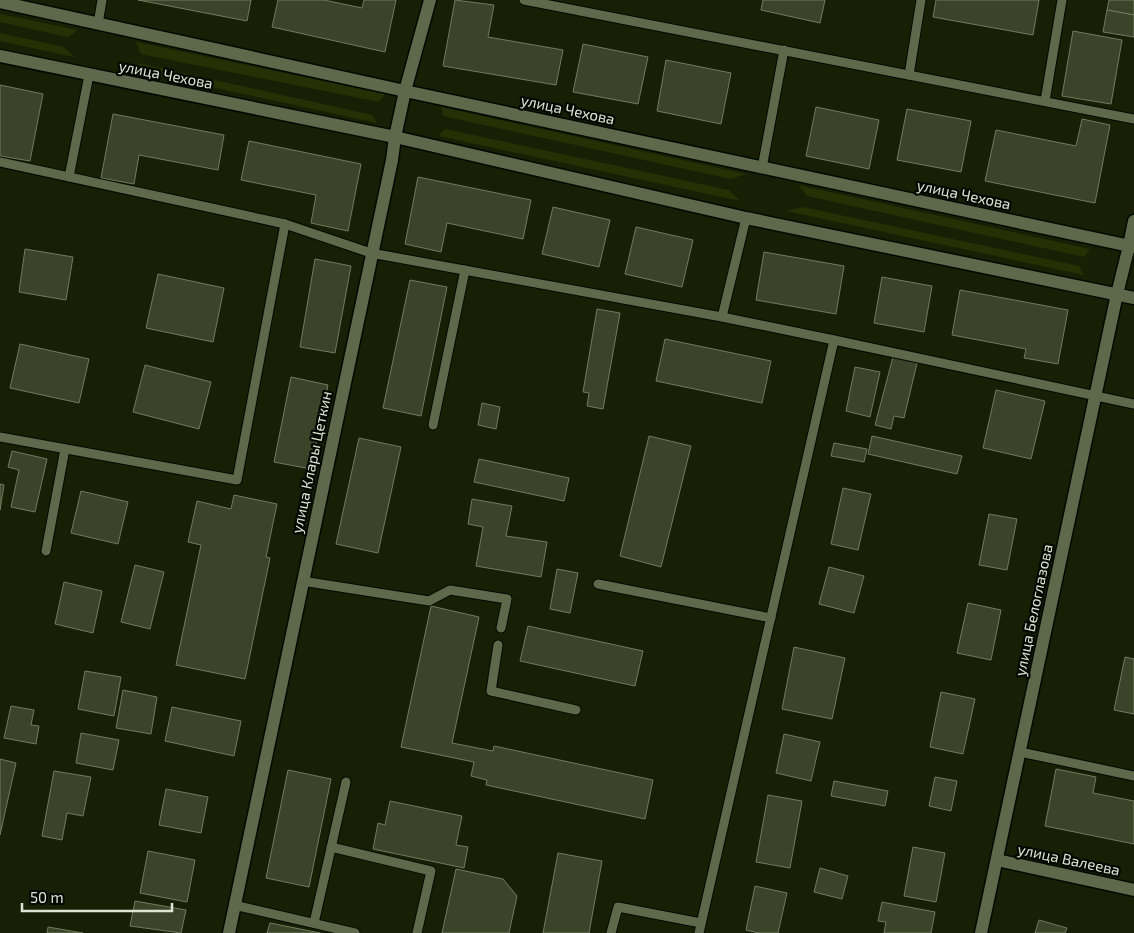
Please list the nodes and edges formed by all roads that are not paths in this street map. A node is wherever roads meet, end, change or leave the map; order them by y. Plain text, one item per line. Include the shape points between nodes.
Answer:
1 (102, 0) edge
2 (430, 0) edge
3 (524, 0) edge
4 (921, 0) edge
5 (1062, 0) edge
6 (0, 2) edge
7 (98, 24) junction
8 (784, 50) junction
9 (0, 56) edge
10 (89, 75) junction
11 (909, 75) junction
12 (405, 91) junction
13 (1046, 101) junction
14 (1134, 118) edge
15 (395, 137) junction
16 (0, 162) edge
17 (762, 168) junction
18 (69, 177) junction
19 (746, 218) junction
20 (1134, 221) edge
21 (285, 224) junction
22 (1131, 247) edge
23 (371, 253) junction
24 (465, 270) junction
25 (1118, 294) junction
26 (1134, 298) edge
27 (722, 317) junction
28 (834, 340) junction
29 (1096, 396) junction
30 (1134, 404) edge
31 (433, 425) dead end
32 (0, 437) edge
33 (65, 449) junction
34 (46, 551) dead end
35 (302, 581) junction
36 (598, 584) dead end
37 (771, 618) junction
38 (501, 628) dead end
39 (498, 645) dead end
40 (576, 710) dead end
41 (1020, 752) junction
42 (1134, 776) edge
43 (346, 782) dead end
44 (331, 847) junction
45 (997, 860) junction
46 (1134, 890) edge
47 (234, 905) junction
48 (701, 923) junction
49 (314, 924) junction
50 (229, 933) edge
51 (355, 933) edge
52 (417, 933) edge
53 (611, 933) edge
54 (698, 933) edge
55 (981, 933) edge

1 - 7 lane
2 - 12 main road, улица Клары Цеткин
3 - 8 lane
4 - 11 lane
5 - 13 lane
6 - 7 main road, улица Чехова
7 - 12 main road, улица Чехова
8 - 11 lane
8 - 17 lane
9 - 10 main road, улица Чехова
10 - 15 main road, улица Чехова
10 - 18 lane
11 - 13 lane
12 - 15 main road, улица Клары Цеткин
12 - 17 main road, улица Чехова
13 - 14 lane
15 - 19 main road, улица Чехова
15 - 23 main road, улица Клары Цеткин
16 - 18 lane
17 - 22 main road, улица Чехова
18 - 21 lane
19 - 25 main road, улица Чехова
19 - 27 lane
20 - 22 main road
21 - 23 lane
21 - 33 lane via 237,480
22 - 25 main road
23 - 24 lane
23 - 35 main road, улица Клары Цеткин
24 - 27 lane
24 - 31 lane
25 - 26 main road, улица Чехова
25 - 29 main road, улица Белоглазова
27 - 28 lane
28 - 29 lane
28 - 37 lane
29 - 30 lane
29 - 41 main road, улица Белоглазова
32 - 33 lane
33 - 34 lane
35 - 38 lane via 429,601 450,590 507,599
35 - 47 main road, улица Клары Цеткин
36 - 37 lane
37 - 48 lane
39 - 40 lane via 491,692
41 - 42 lane
41 - 45 main road, улица Белоглазова
43 - 44 lane
44 - 49 lane
44 - 52 lane via 431,871
45 - 46 main road, улица Валеева
45 - 55 main road, улица Белоглазова
47 - 49 lane
47 - 50 main road, улица Клары Цеткин
48 - 53 lane via 618,907
48 - 54 lane
49 - 51 lane

